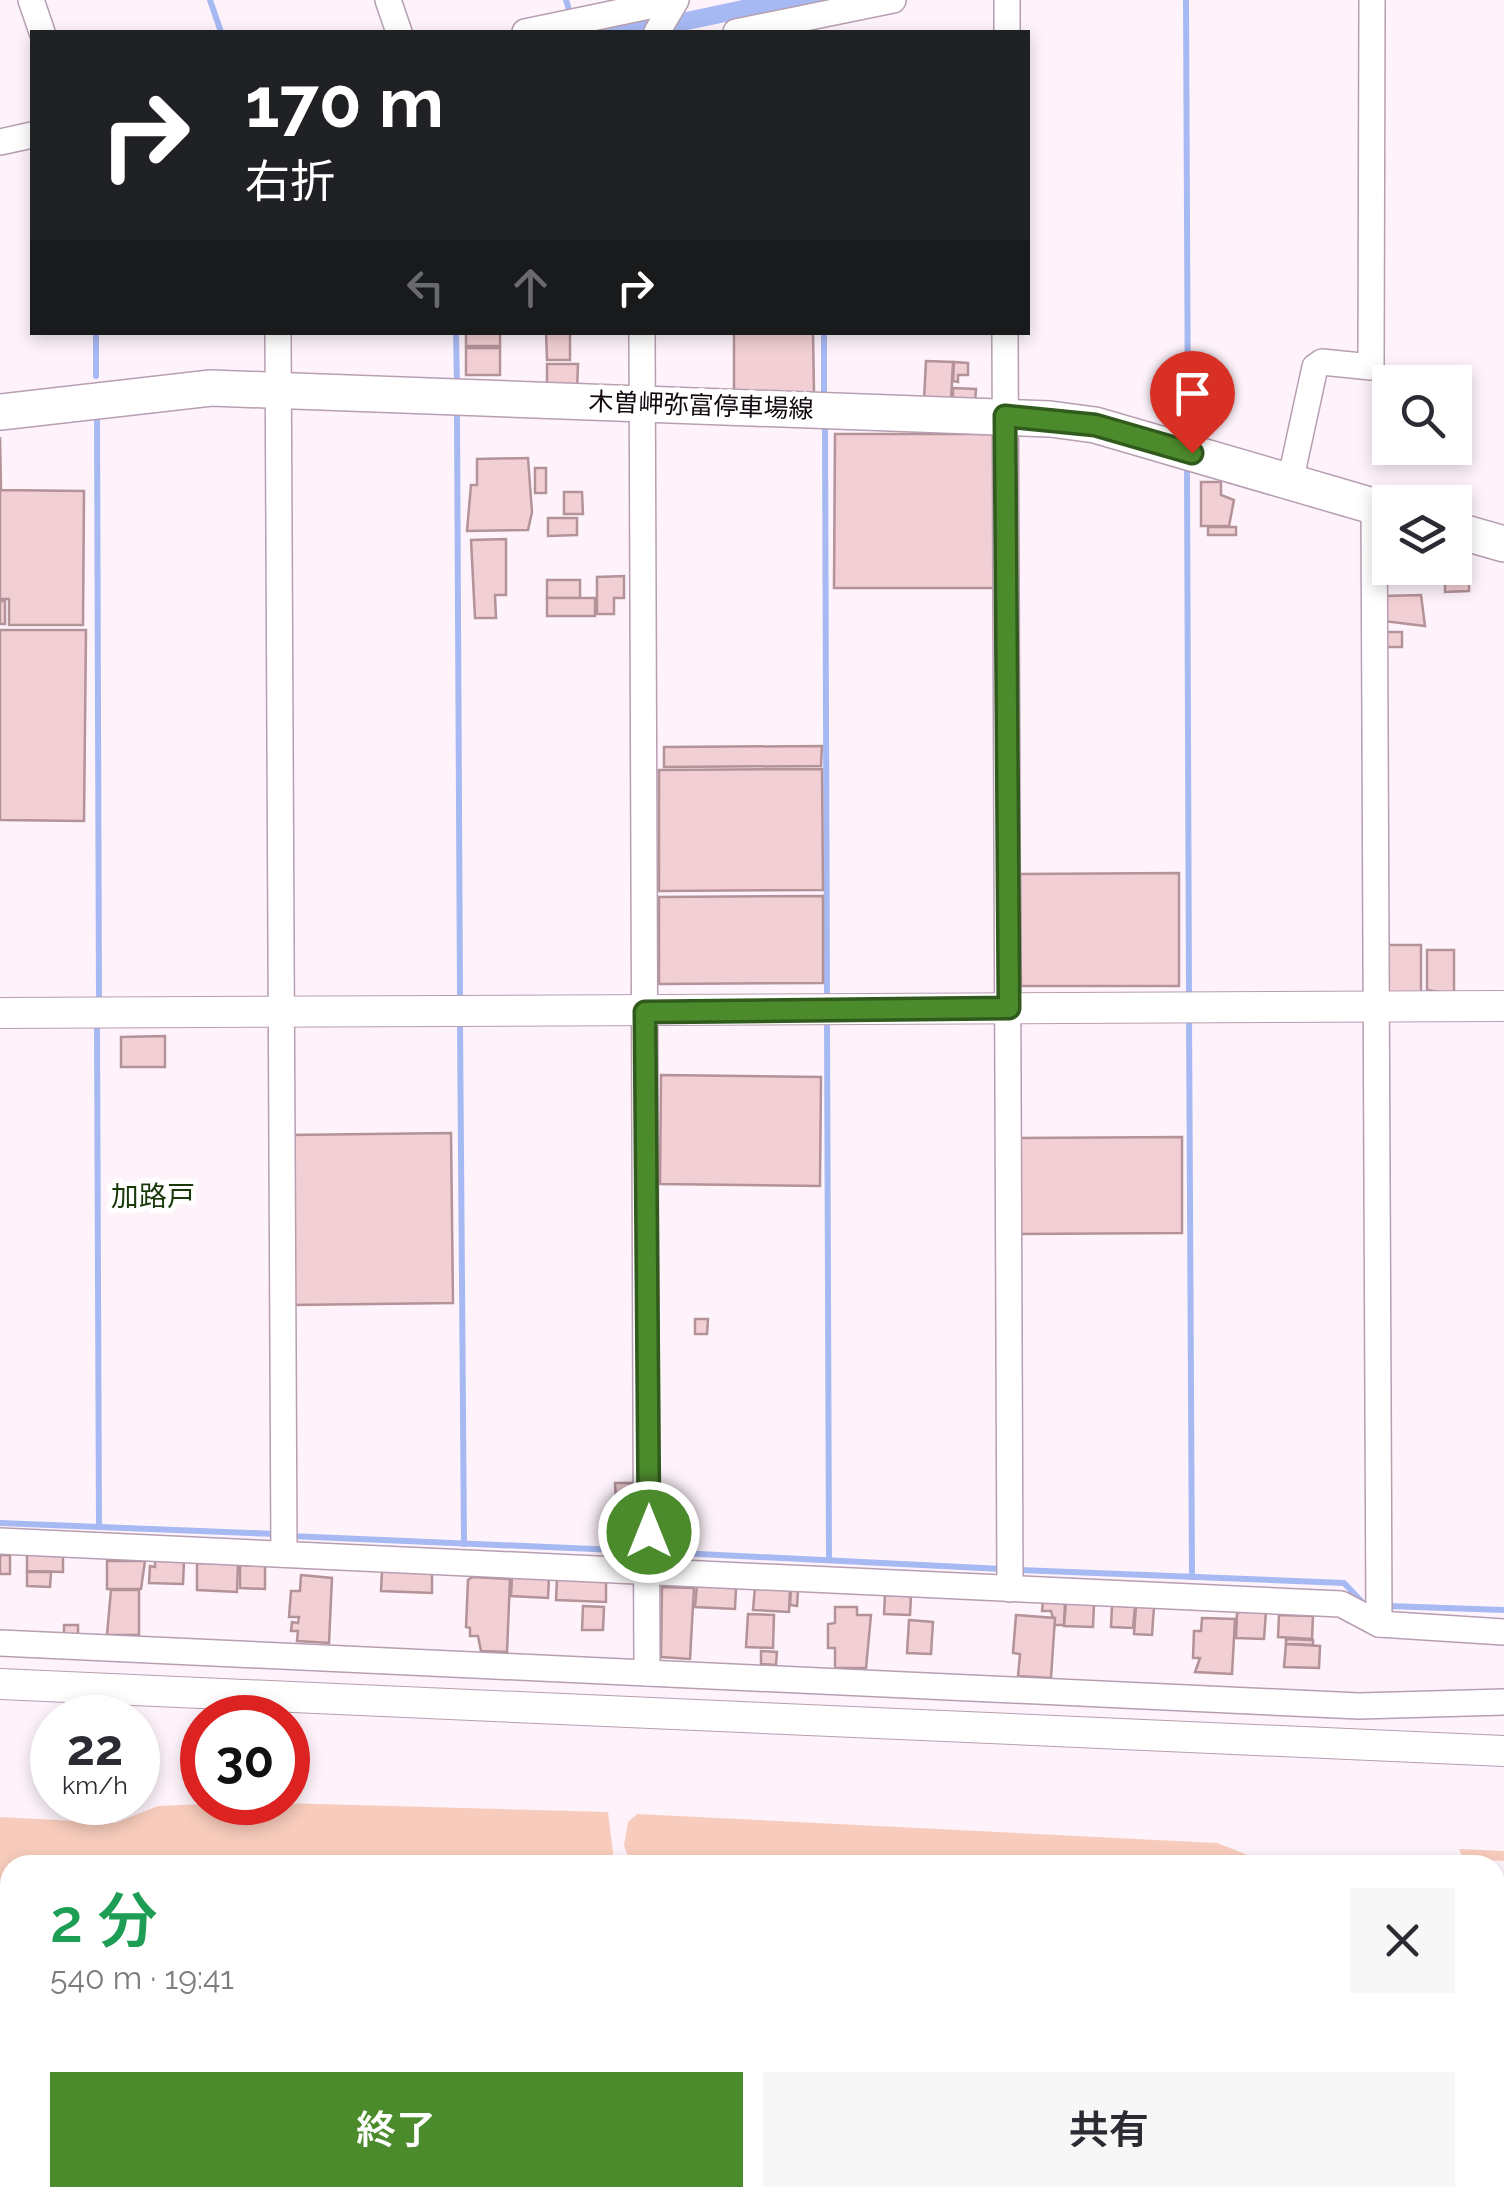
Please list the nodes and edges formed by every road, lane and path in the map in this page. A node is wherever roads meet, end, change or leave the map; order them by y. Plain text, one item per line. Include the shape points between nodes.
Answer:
1 (31, 0) edge
2 (388, 0) edge
3 (893, 0) edge
4 (1007, 0) edge
5 (1372, 0) edge
6 (668, 11) edge
7 (41, 30) edge
8 (398, 30) edge
9 (539, 30) edge
10 (746, 30) edge
11 (1007, 30) edge
12 (30, 135) edge
13 (0, 142) edge
14 (278, 335) edge
15 (642, 335) edge
16 (1005, 335) edge
17 (278, 393) junction
18 (642, 403) junction
19 (0, 412) edge
20 (1005, 416) junction
21 (1290, 482) junction
22 (1372, 505) edge
23 (1472, 535) edge
24 (1504, 544) edge
25 (1381, 585) edge
26 (1375, 1006) junction
27 (1504, 1006) edge
28 (1009, 1008) junction
29 (281, 1010) junction
30 (645, 1012) junction
31 (0, 1014) edge
32 (0, 1540) edge
33 (284, 1554) junction
34 (649, 1572) junction
35 (1010, 1590) junction
36 (1379, 1624) junction
37 (1504, 1632) edge
38 (0, 1643) edge
39 (647, 1673) junction
40 (0, 1684) edge
41 (1504, 1702) edge
42 (1504, 1736) edge
43 (1490, 1750) edge

1 - 7 street
2 - 8 street
3 - 10 street
4 - 11 street
5 - 21 street via 1371,367 1315,367
6 - 9 street
12 - 13 street
14 - 17 street
15 - 18 street
16 - 20 street
17 - 18 main road, 木曽岬弥富停車場線
17 - 19 main road, 木曽岬弥富停車場線 via 154,391
17 - 29 street
18 - 20 main road, 木曽岬弥富停車場線
18 - 30 street
20 - 21 main road, 木曽岬弥富停車場線 via 1095,425
20 - 28 street
21 - 22 main road, 木曽岬弥富停車場線
23 - 24 main road
25 - 26 street
26 - 27 street
26 - 28 street
26 - 36 street
28 - 30 street
28 - 35 street
29 - 30 street
29 - 31 street
29 - 33 street
30 - 34 street
32 - 33 street
33 - 34 street
34 - 35 street
34 - 39 street
35 - 36 street via 1341,1604
36 - 37 street
38 - 39 street
39 - 41 street via 1359,1706
40 - 43 street
42 - 43 street

